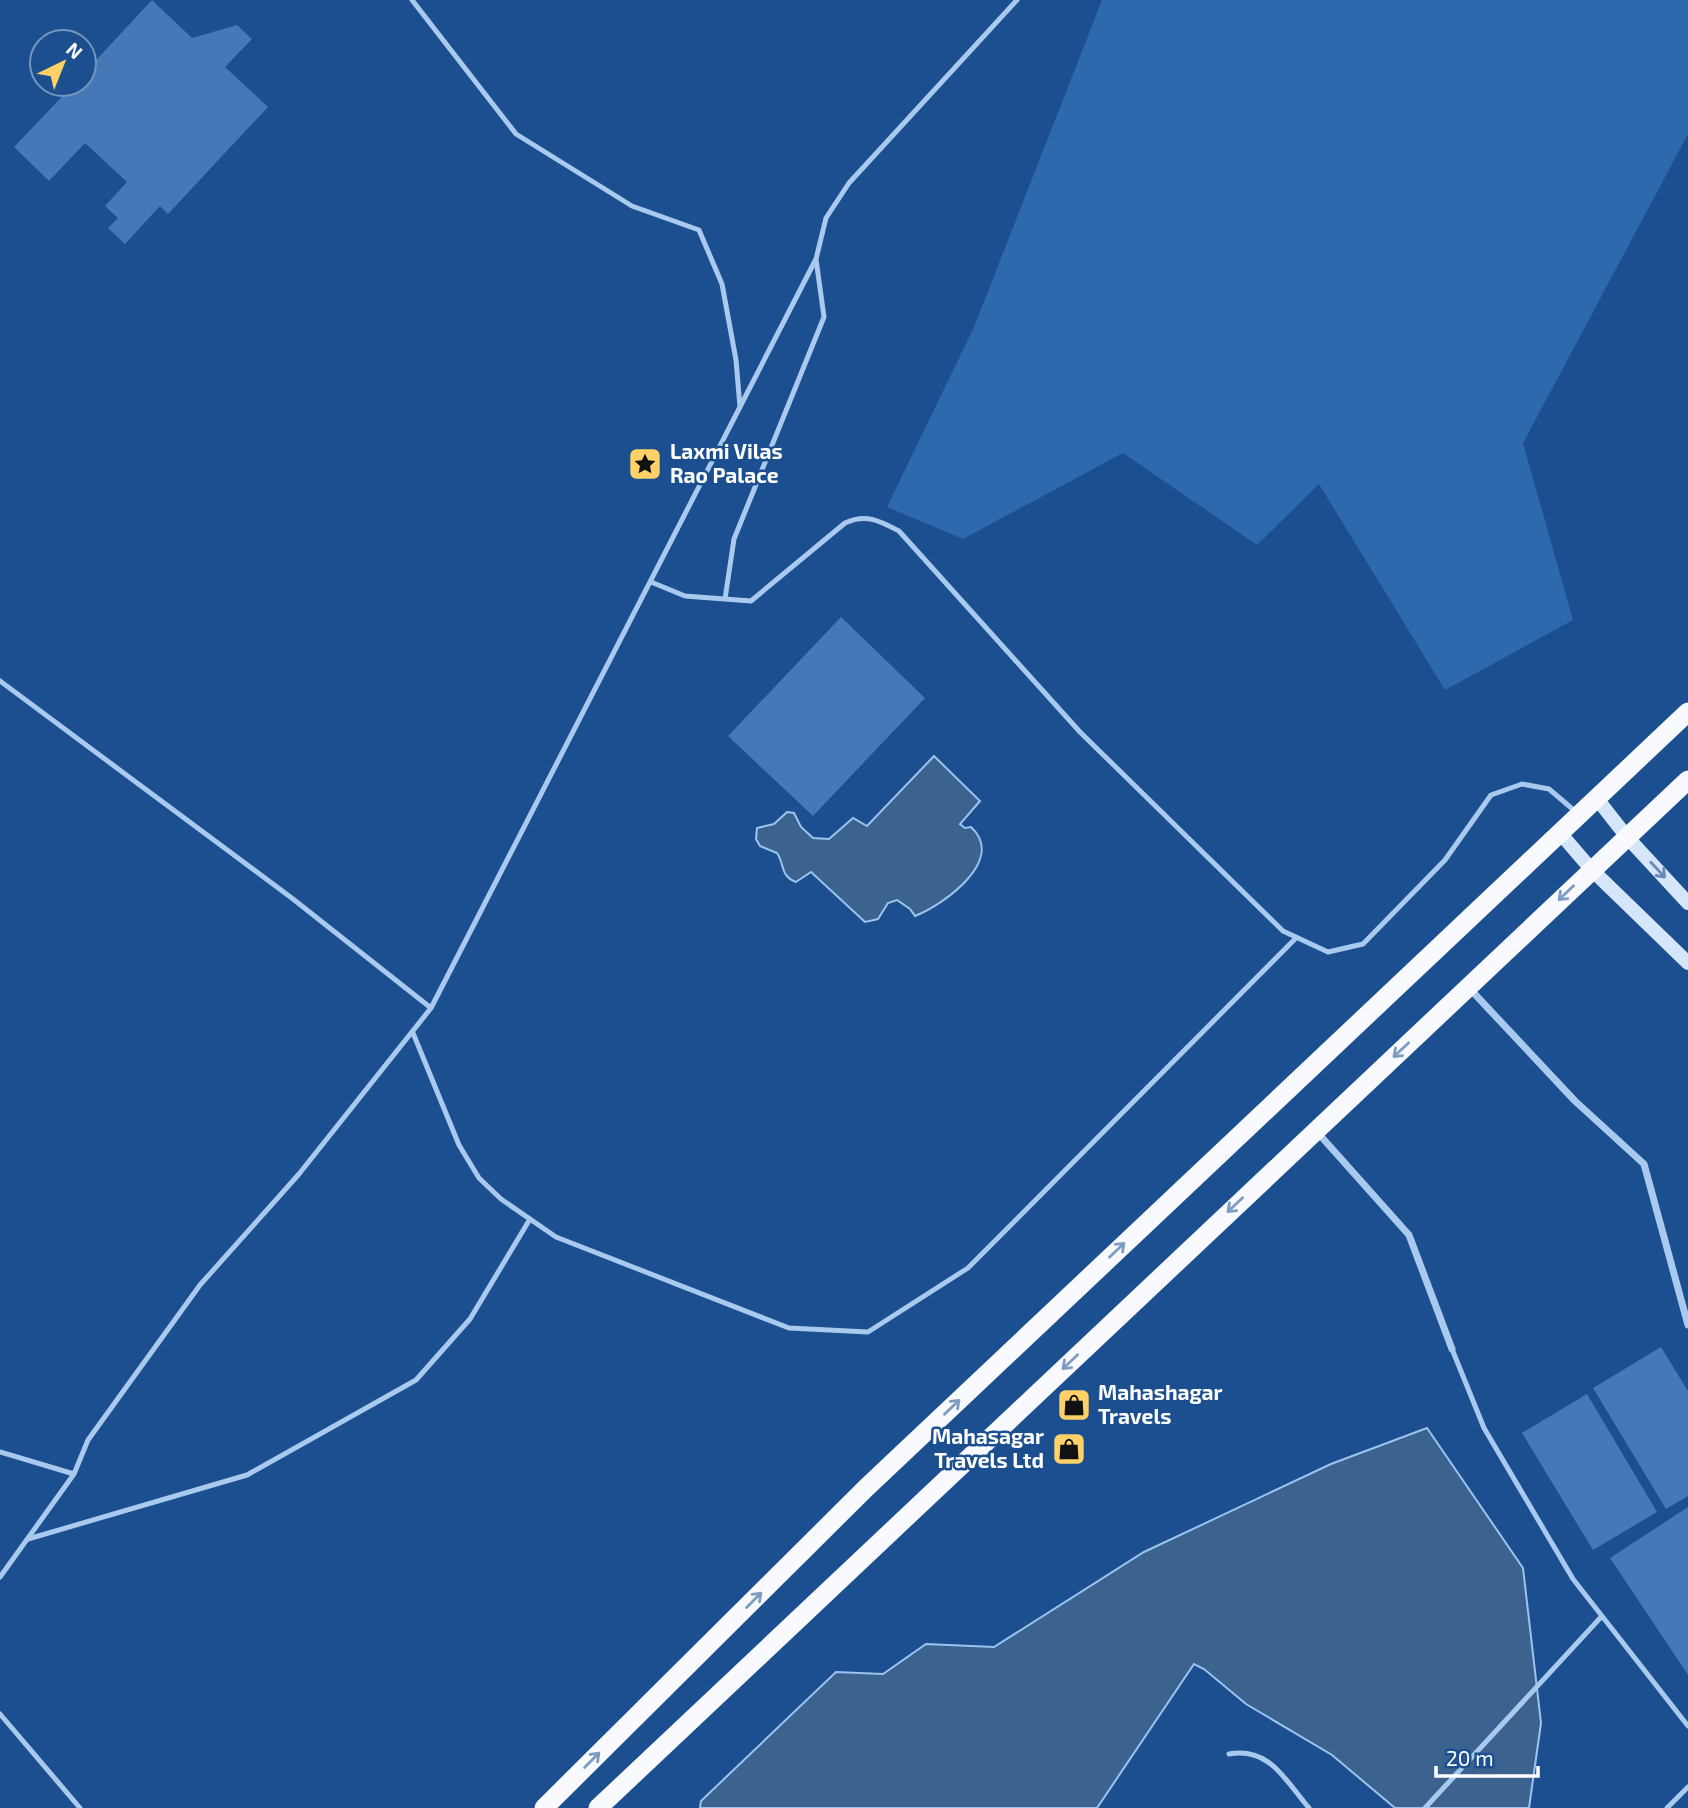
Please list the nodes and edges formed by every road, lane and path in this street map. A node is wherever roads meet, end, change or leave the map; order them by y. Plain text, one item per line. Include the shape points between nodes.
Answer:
1 (412, 0) edge
2 (1017, 0) edge
3 (816, 259) junction
4 (740, 408) junction
5 (651, 582) junction
6 (725, 599) junction
7 (0, 681) edge
8 (1688, 712) edge
9 (1688, 780) edge
10 (1598, 800) junction
11 (1581, 816) junction
12 (1561, 834) junction
13 (1627, 837) junction
14 (1591, 869) junction
15 (1688, 903) edge
16 (1296, 938) junction
17 (1688, 963) edge
18 (1468, 986) junction
19 (431, 1008) junction
20 (413, 1032) junction
21 (1315, 1130) junction
22 (530, 1219) junction
23 (1688, 1325) edge
24 (1452, 1349) joint
25 (0, 1452) edge
26 (74, 1474) junction
27 (27, 1540) junction
28 (0, 1577) edge
29 (1602, 1616) junction
30 (0, 1714) edge
31 (1688, 1726) edge
32 (1229, 1754) dead end
33 (1688, 1787) edge
34 (80, 1808) edge
35 (544, 1808) edge
36 (598, 1808) edge
37 (1309, 1808) edge
38 (1425, 1808) edge
39 (1667, 1808) edge

1 - 4 lane via 516,134 632,206 699,230 722,284
2 - 3 lane via 849,183 826,218
3 - 4 lane
3 - 6 lane via 824,317 734,539
4 - 5 lane
5 - 6 lane via 685,596
5 - 19 lane
6 - 16 lane via 751,601 859,516 899,531 1080,733 1283,932
7 - 19 lane
8 - 10 highway
9 - 13 highway
10 - 11 highway
10 - 13 main road
11 - 12 highway
11 - 16 lane via 1549,789 1522,783 1491,795 1445,860 1363,944 1328,952
12 - 14 main road
35 -> 12 highway via 866,1488
13 - 14 highway
13 -> 15 main road
14 - 17 main road
14 -> 18 highway
16 - 22 lane via 968,1268 869,1332 789,1328 556,1237
18 -> 21 highway
18 - 23 street via 1575,1101 1644,1164
19 - 20 lane
20 - 22 lane via 459,1145 479,1178
20 - 26 lane via 299,1174 200,1285 88,1440
21 - 24 street via 1409,1235
21 -> 36 highway
22 - 27 lane via 470,1319 416,1380 247,1475
24 - 29 lane via 1484,1428 1573,1579
25 - 26 lane
26 - 27 lane
27 - 28 lane
29 - 31 lane
29 - 38 lane
30 - 34 lane
32 - 37 lane via 1248,1751 1268,1760
33 - 39 lane

